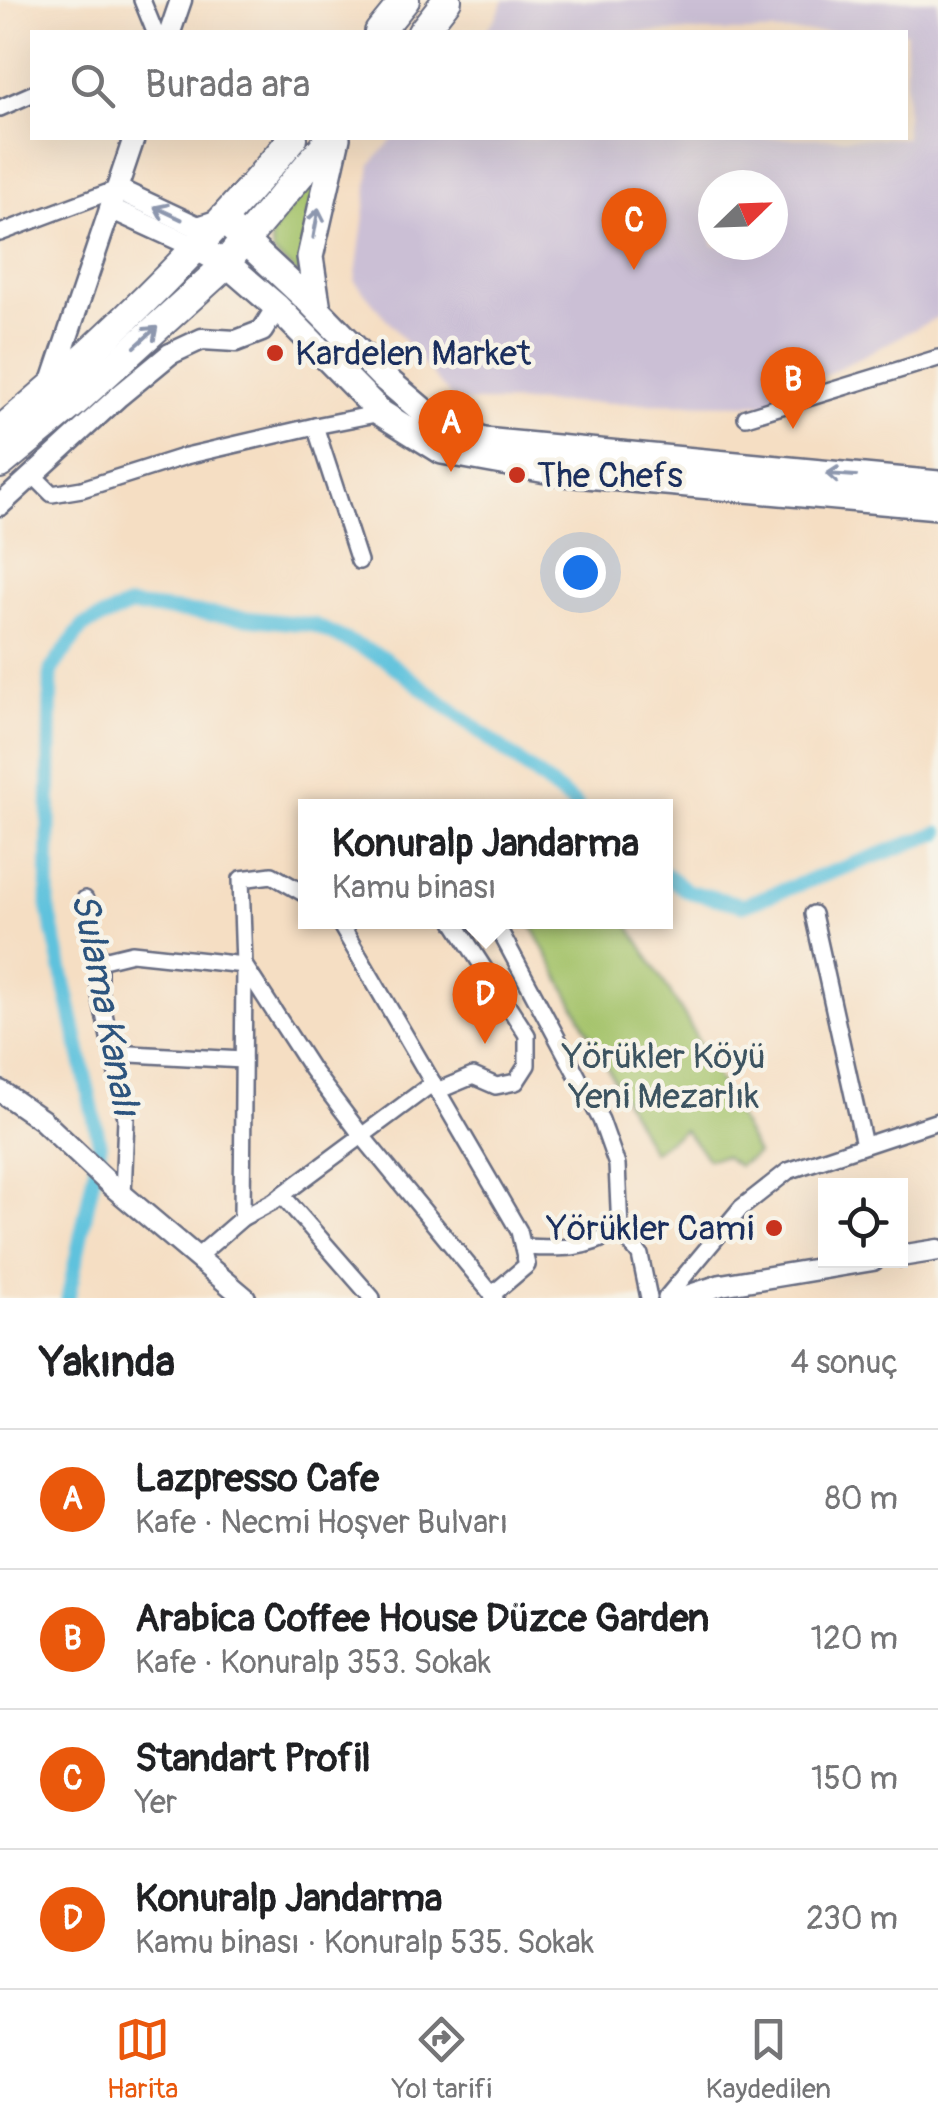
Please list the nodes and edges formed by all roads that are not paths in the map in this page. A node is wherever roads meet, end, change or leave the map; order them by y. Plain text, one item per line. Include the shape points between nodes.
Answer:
1 (142, 0) edge
2 (181, 0) edge
3 (405, 0) edge
4 (447, 0) edge
5 (154, 30) edge
6 (171, 30) edge
7 (381, 30) edge
8 (424, 30) edge
9 (30, 95) edge
10 (0, 108) edge
11 (133, 140) edge
12 (291, 140) edge
13 (331, 140) edge
14 (333, 140) edge
15 (113, 198) junction
16 (221, 220) junction
17 (0, 233) edge
18 (246, 240) junction
19 (195, 247) junction
20 (226, 263) junction
21 (277, 307) junction
22 (318, 310) junction
23 (935, 362) edge
24 (49, 390) junction
25 (381, 412) junction
26 (746, 417) dead end
27 (315, 426) junction
28 (0, 431) edge
29 (0, 464) edge
30 (32, 474) junction
31 (938, 484) edge
32 (0, 505) edge
33 (938, 506) edge
34 (358, 561) dead end
35 (298, 890) edge
36 (85, 900) dead end
37 (812, 914) dead end
38 (342, 929) edge
39 (459, 929) edge
40 (499, 929) edge
41 (99, 961) junction
42 (244, 966) junction
43 (112, 1053) junction
44 (244, 1060) junction
45 (435, 1087) junction
46 (0, 1092) edge
47 (938, 1120) edge
48 (362, 1136) junction
49 (864, 1145) junction
50 (117, 1190) junction
51 (282, 1195) junction
52 (242, 1218) junction
53 (620, 1230) junction
54 (523, 1247) junction
55 (938, 1250) edge
56 (908, 1255) edge
57 (196, 1257) junction
58 (824, 1268) edge
59 (494, 1296) edge
60 (240, 1297) edge
61 (372, 1298) edge
62 (649, 1298) edge
63 (666, 1298) edge
64 (681, 1298) edge

1 - 5 street
2 - 6 street
3 - 7 highway
4 - 8 highway
9 - 10 street
11 - 15 street
12 - 16 highway
13 - 18 highway
22 -> 14 main road via 310,257
16 -> 15 street via 198,227
15 - 17 street
15 - 19 street
15 - 24 street
16 - 18 main road
16 - 19 highway
18 - 20 highway
18 - 22 main road
19 - 20 main road
19 - 24 highway
20 - 21 main road
29 -> 20 highway
21 - 25 main road
21 - 30 street via 262,331 236,341 202,340 170,354
31 -> 22 main road via 484,441 436,422
23 - 26 street
24 - 28 highway
25 - 27 street
25 - 33 main road via 442,452 495,464
27 - 30 street via 52,494
27 - 34 street
30 - 32 street
35 - 42 street via 272,874 241,880
36 - 41 street
37 - 49 street
38 - 45 street
39 - 45 street via 527,1035 528,1066 516,1082 496,1086 473,1076
40 - 53 street via 601,1120 617,1166
41 - 42 street via 132,953
41 - 43 street
42 - 44 street
42 - 48 street
43 - 44 street
43 - 50 street via 126,1118
44 - 52 street
45 - 48 street
45 - 54 street
46 - 50 street via 42,1120
47 - 49 street
48 - 51 street
48 - 59 street
49 - 63 street via 788,1171 741,1208
50 - 57 street
51 - 52 street
51 - 61 street
52 - 57 street
53 - 54 street via 595,1244
53 - 62 street via 640,1256
54 - 59 street via 527,1265
55 - 56 street
57 - 60 street
58 - 64 street

